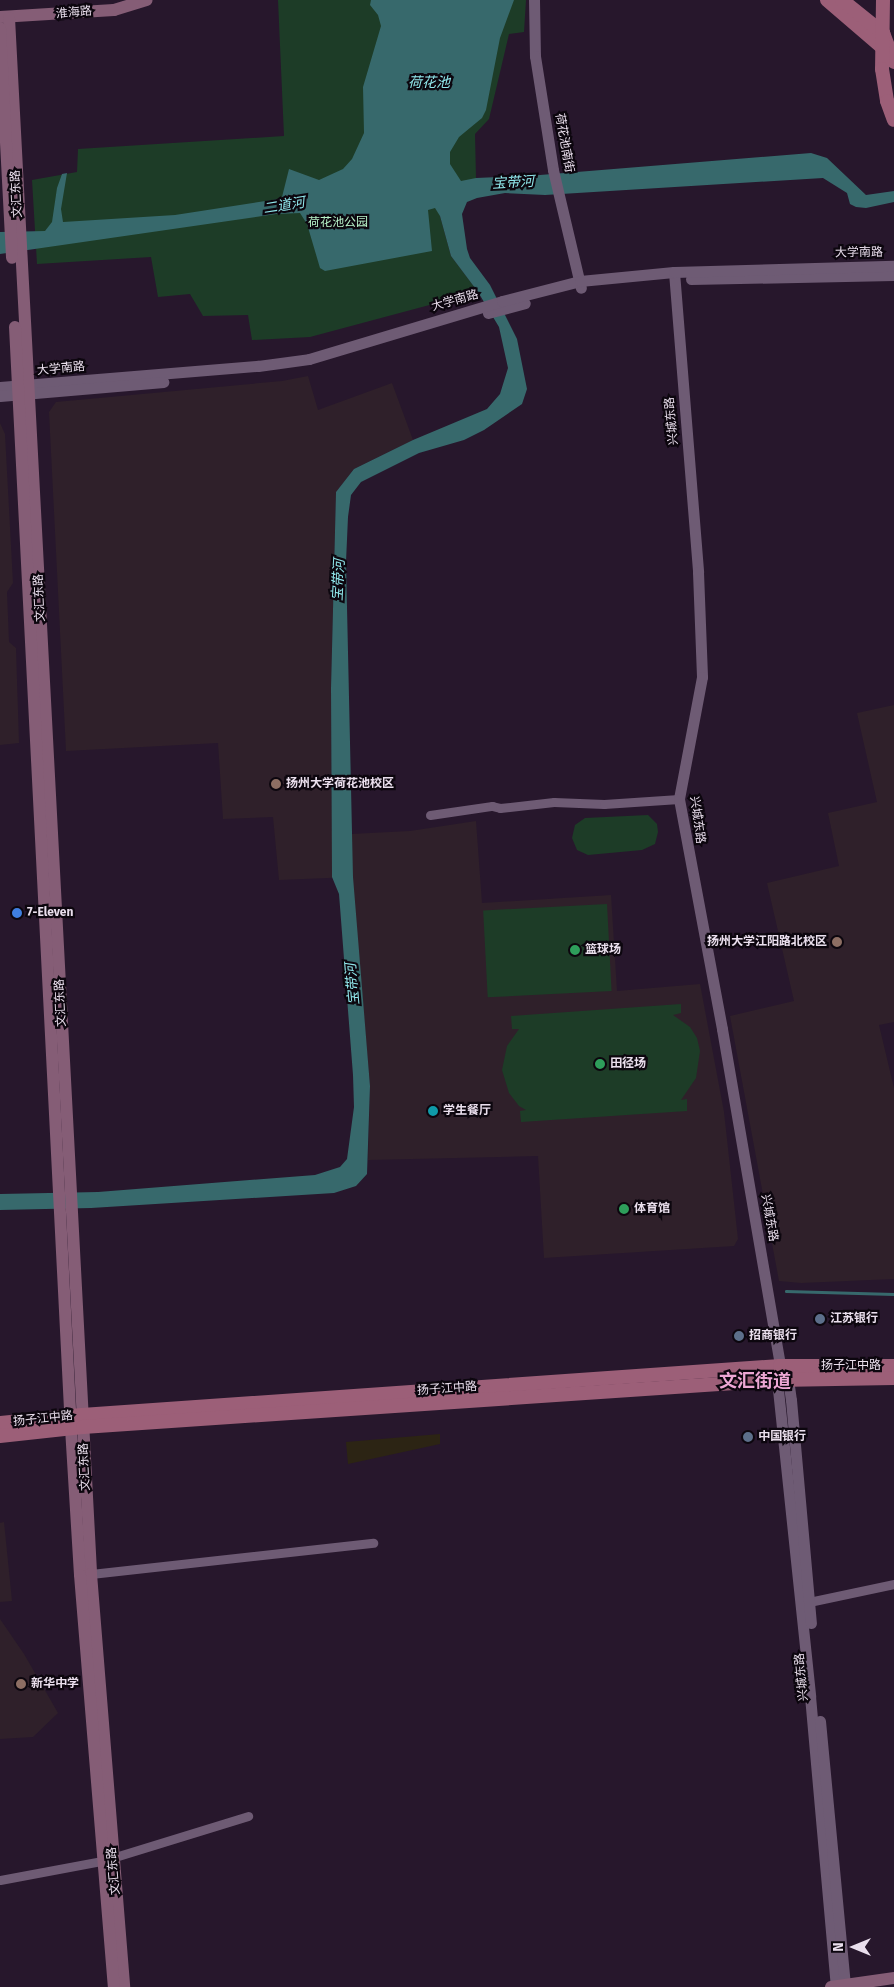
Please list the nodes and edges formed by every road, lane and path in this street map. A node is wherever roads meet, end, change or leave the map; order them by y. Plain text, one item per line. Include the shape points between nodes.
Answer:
1 (147, 0) edge
2 (534, 0) edge
3 (827, 0) edge
4 (842, 0) edge
5 (883, 0) edge
6 (4, 18) edge
7 (0, 28) edge
8 (883, 33) junction
9 (889, 48) edge
10 (894, 62) edge
11 (894, 120) edge
12 (4, 181) edge
13 (14, 227) junction
14 (894, 266) edge
15 (894, 275) edge
16 (674, 276) junction
17 (581, 285) junction
18 (0, 387) edge
19 (23, 390) junction
20 (0, 396) edge
21 (679, 799) junction
22 (430, 815) dead end
23 (780, 1366) junction
24 (894, 1366) edge
25 (894, 1378) edge
26 (783, 1380) junction
27 (77, 1422) junction
28 (0, 1423) edge
29 (0, 1436) edge
30 (373, 1543) dead end
31 (91, 1574) junction
32 (894, 1584) edge
33 (809, 1602) junction
34 (248, 1816) dead end
35 (107, 1860) junction
36 (0, 1880) edge
37 (894, 1978) edge
38 (838, 1986) edge
39 (114, 1987) edge
40 (124, 1987) edge

1 - 6 main road, 淮海路 via 114,10
2 - 17 street, 荷花池南街 via 535,56 554,170
3 - 9 main road
4 - 8 main road
5 - 8 main road
6 - 13 main road, 文汇东路
7 - 12 main road, 文汇东路
8 - 9 main road
9 - 10 main road
9 - 11 main road via 882,69
12 - 13 main road, 文汇东路
13 - 19 main road, 文汇东路
14 - 16 street, 大学南路 via 803,267
15 - 16 street, 大学南路
16 - 17 street, 大学南路
16 - 21 street, 兴城东路 via 698,572 702,677
17 - 19 street, 大学南路 via 483,311 309,366
18 - 19 street
19 - 20 street
19 - 27 main road, 文汇东路
21 - 22 street via 604,804 554,802
21 - 23 street, 兴城东路
23 - 24 main road, 扬子江中路
23 - 26 street, 兴城东路
23 - 27 main road, 扬子江中路
25 - 26 main road, 扬子江中路
26 - 27 main road, 扬子江中路
26 - 33 street, 兴城东路
26 - 38 street, 兴城东路
27 - 28 main road, 扬子江中路
27 - 29 main road, 扬子江中路
27 - 31 main road, 文汇东路
27 - 35 main road, 文汇东路
30 - 31 street
31 - 35 main road, 文汇东路
32 - 33 street
33 - 38 street, 兴城东路
34 - 35 street
35 - 36 street
35 - 39 main road, 文汇东路
35 - 40 main road, 文汇东路
37 - 38 main road

